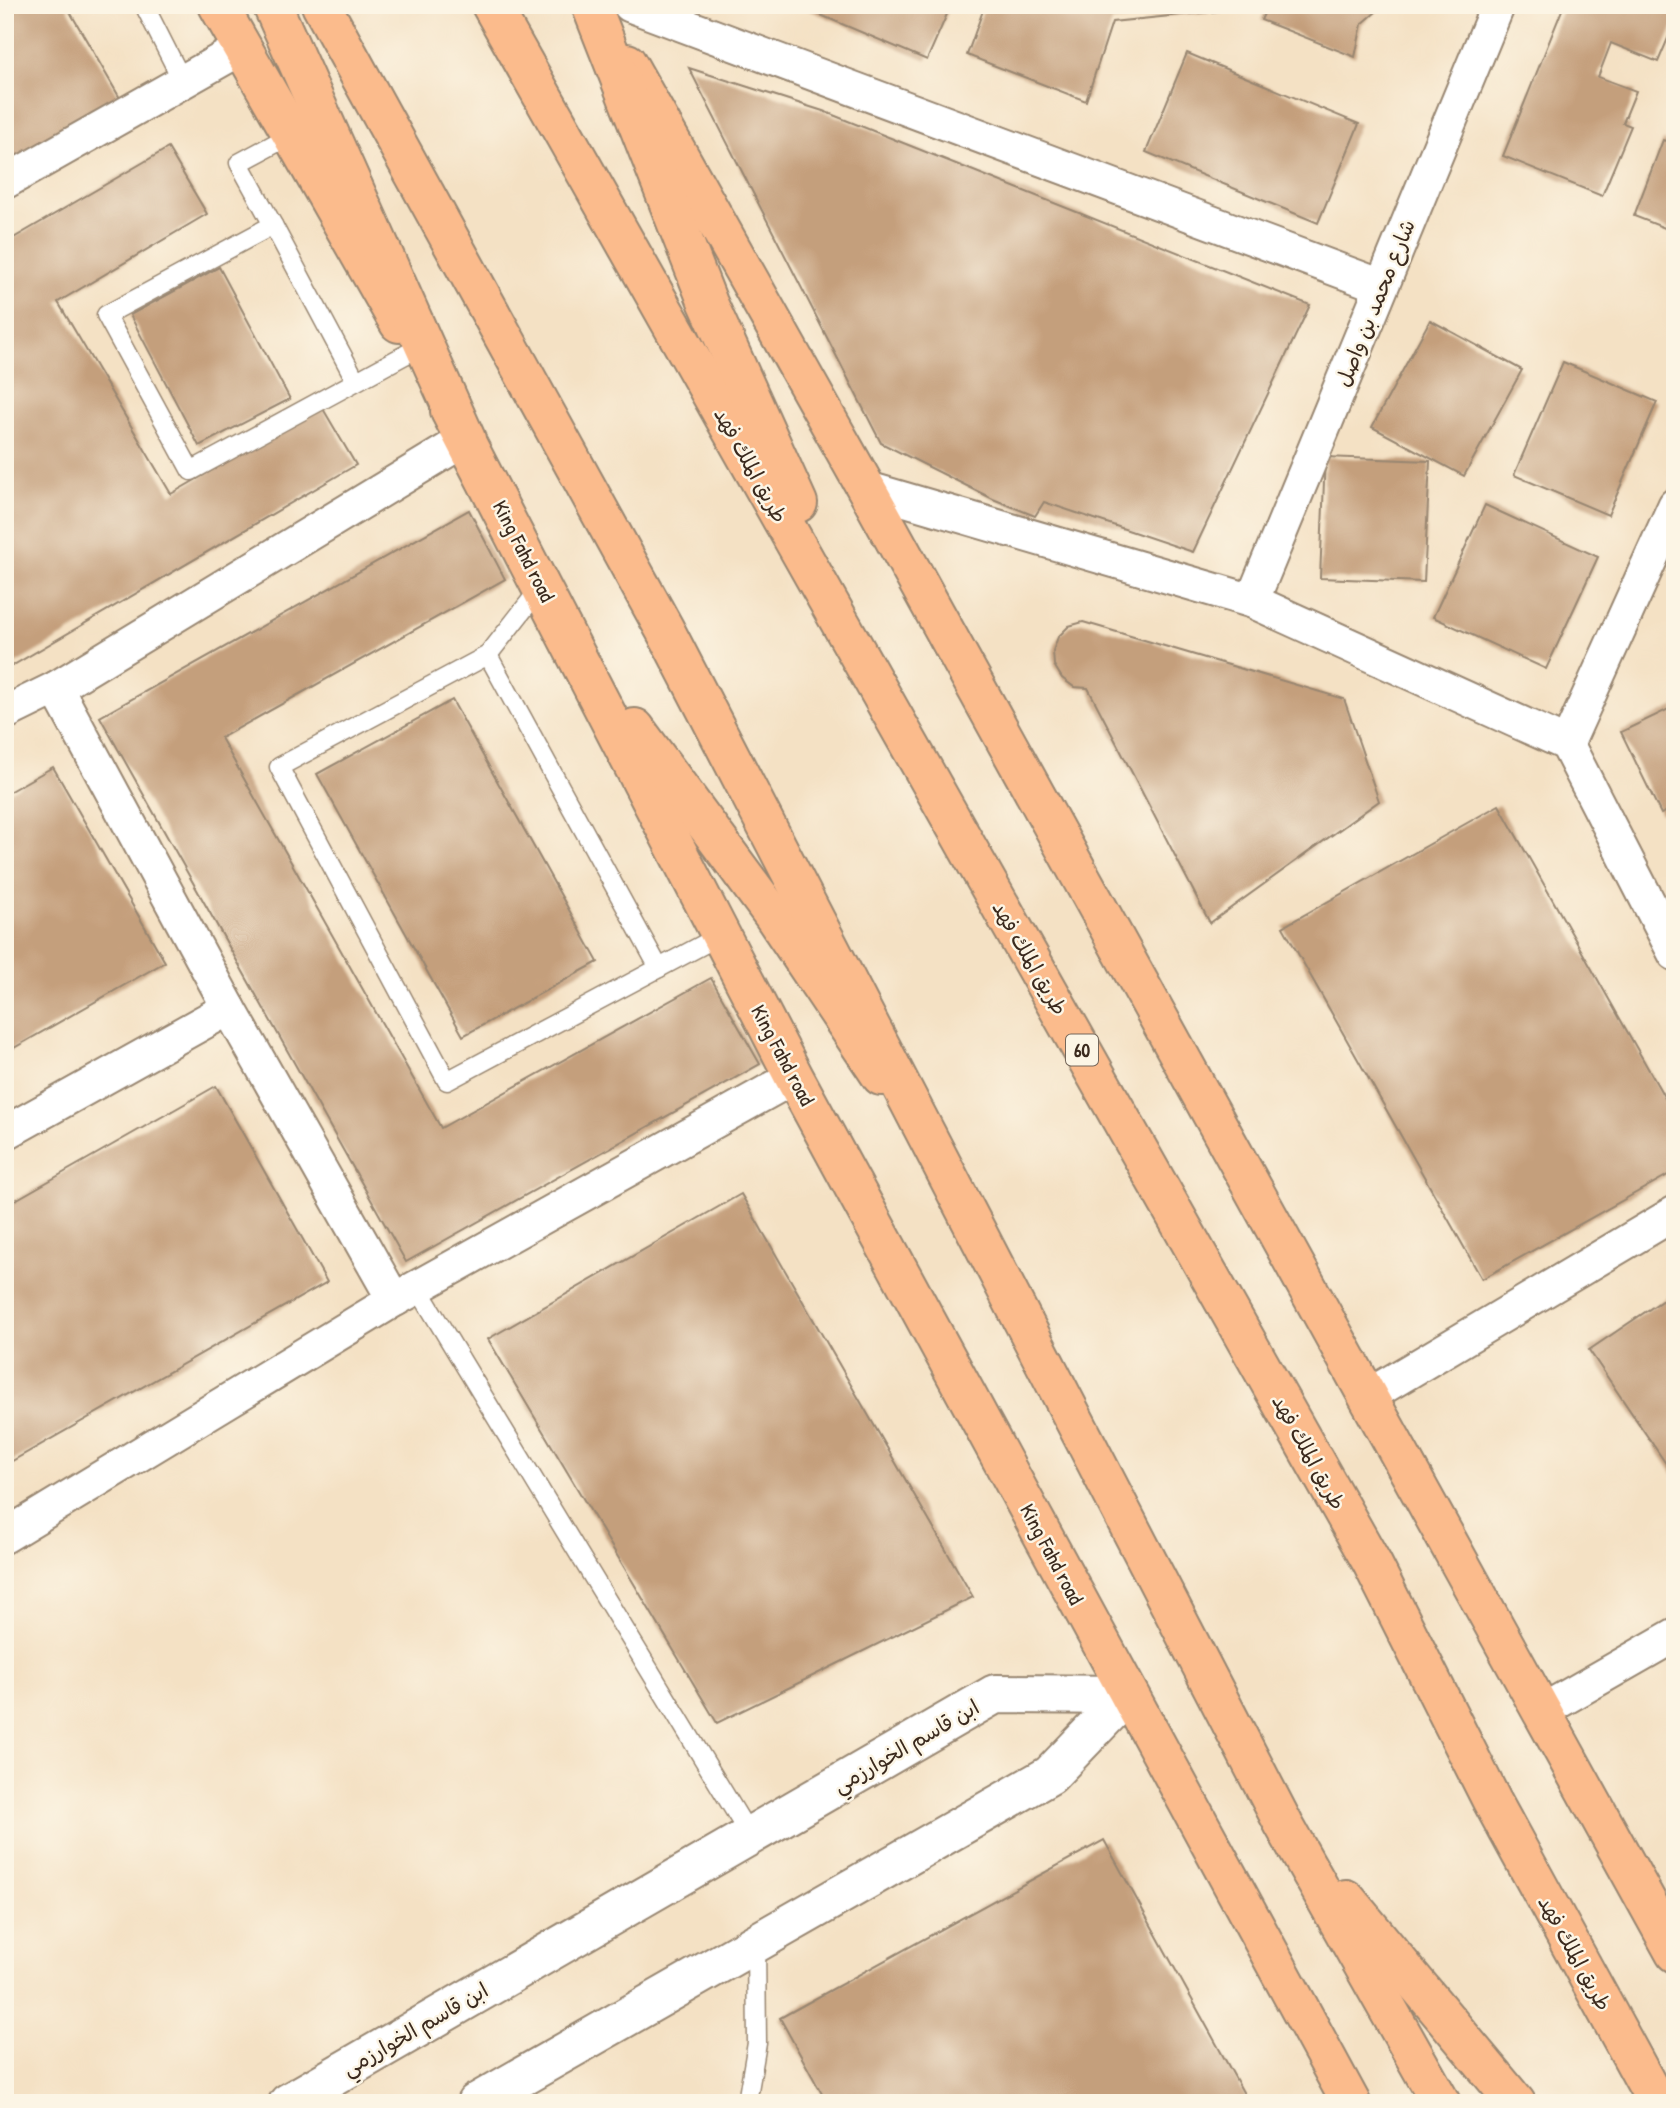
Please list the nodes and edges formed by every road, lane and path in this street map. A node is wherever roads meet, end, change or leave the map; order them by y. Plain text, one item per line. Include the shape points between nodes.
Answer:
1 (144, 5) edge
2 (218, 5) edge
3 (272, 5) edge
4 (321, 5) edge
5 (491, 5) edge
6 (592, 5) edge
7 (630, 5) edge
8 (1498, 5) edge
9 (242, 48) junction
10 (183, 82) junction
11 (291, 135) junction
12 (5, 182) edge
13 (273, 225) junction
14 (1381, 286) junction
15 (414, 350) junction
16 (355, 382) junction
17 (466, 439) junction
18 (866, 488) junction
19 (1675, 505) edge
20 (542, 586) junction
21 (1252, 601) junction
22 (568, 637) junction
23 (488, 656) junction
24 (56, 688) junction
25 (5, 713) edge
26 (900, 728) junction
27 (1567, 744) junction
28 (721, 935) junction
29 (1675, 954) edge
30 (659, 968) junction
31 (229, 1008) junction
32 (794, 1077) junction
33 (5, 1133) edge
34 (951, 1182) junction
35 (1675, 1213) edge
36 (406, 1293) junction
37 (1368, 1396) junction
38 (5, 1536) edge
39 (1675, 1635) edge
40 (1127, 1695) junction
41 (1542, 1712) junction
42 (1492, 1801) junction
43 (1284, 1825) junction
44 (750, 1836) junction
45 (756, 1943) junction
46 (1675, 1953) edge
47 (288, 2103) edge
48 (476, 2103) edge
49 (743, 2103) edge
50 (1351, 2103) edge
51 (1441, 2103) edge
52 (1516, 2103) edge
53 (1628, 2103) edge
54 (1657, 2103) edge

1 - 10 lane
2 - 9 main road, King Fahd road
3 - 17 main road
4 - 34 main road via 665,630
5 - 26 main road, طريق الملك فهد / 60
6 - 18 main road
6 - 26 main road via 708,303
7 - 14 street
8 - 14 street, شارع محمد بن واصل
9 - 10 street
9 - 11 main road, King Fahd road
10 - 12 street
11 - 13 lane via 239,163
11 - 15 main road, King Fahd road
13 - 16 lane
13 - 16 lane via 106,316 191,471
14 - 21 street, شارع محمد بن واصل
15 - 16 lane
15 - 17 main road, King Fahd road
17 - 20 main road, King Fahd road
17 - 24 street
18 - 21 street
18 - 37 main road
19 - 27 street
20 - 22 main road, King Fahd road
20 - 23 lane
21 - 27 street
22 - 28 main road, King Fahd road
22 - 34 main road via 774,915
23 - 30 lane
23 - 30 lane via 279,767 447,1081
24 - 25 street
24 - 31 street
26 - 42 main road, طريق الملك فهد / 60 via 1372,1563
27 - 29 street
28 - 30 lane
28 - 32 main road, King Fahd road
31 - 33 street
31 - 36 street
32 - 36 street
32 - 40 main road, King Fahd road
34 - 43 main road
35 - 37 street
36 - 38 street
36 - 44 lane
37 - 41 main road
39 - 41 street
40 - 44 street, ابن قاسم الخوارزمي via 995,1694
40 - 45 street via 1050,1775
40 - 50 main road, King Fahd road
41 - 46 main road
42 - 53 main road
42 - 54 main road, طريق الملك فهد / 60
43 - 51 main road
43 - 52 main road
44 - 47 street, ابن قاسم الخوارزمي
45 - 48 street
45 - 49 lane via 757,2043

